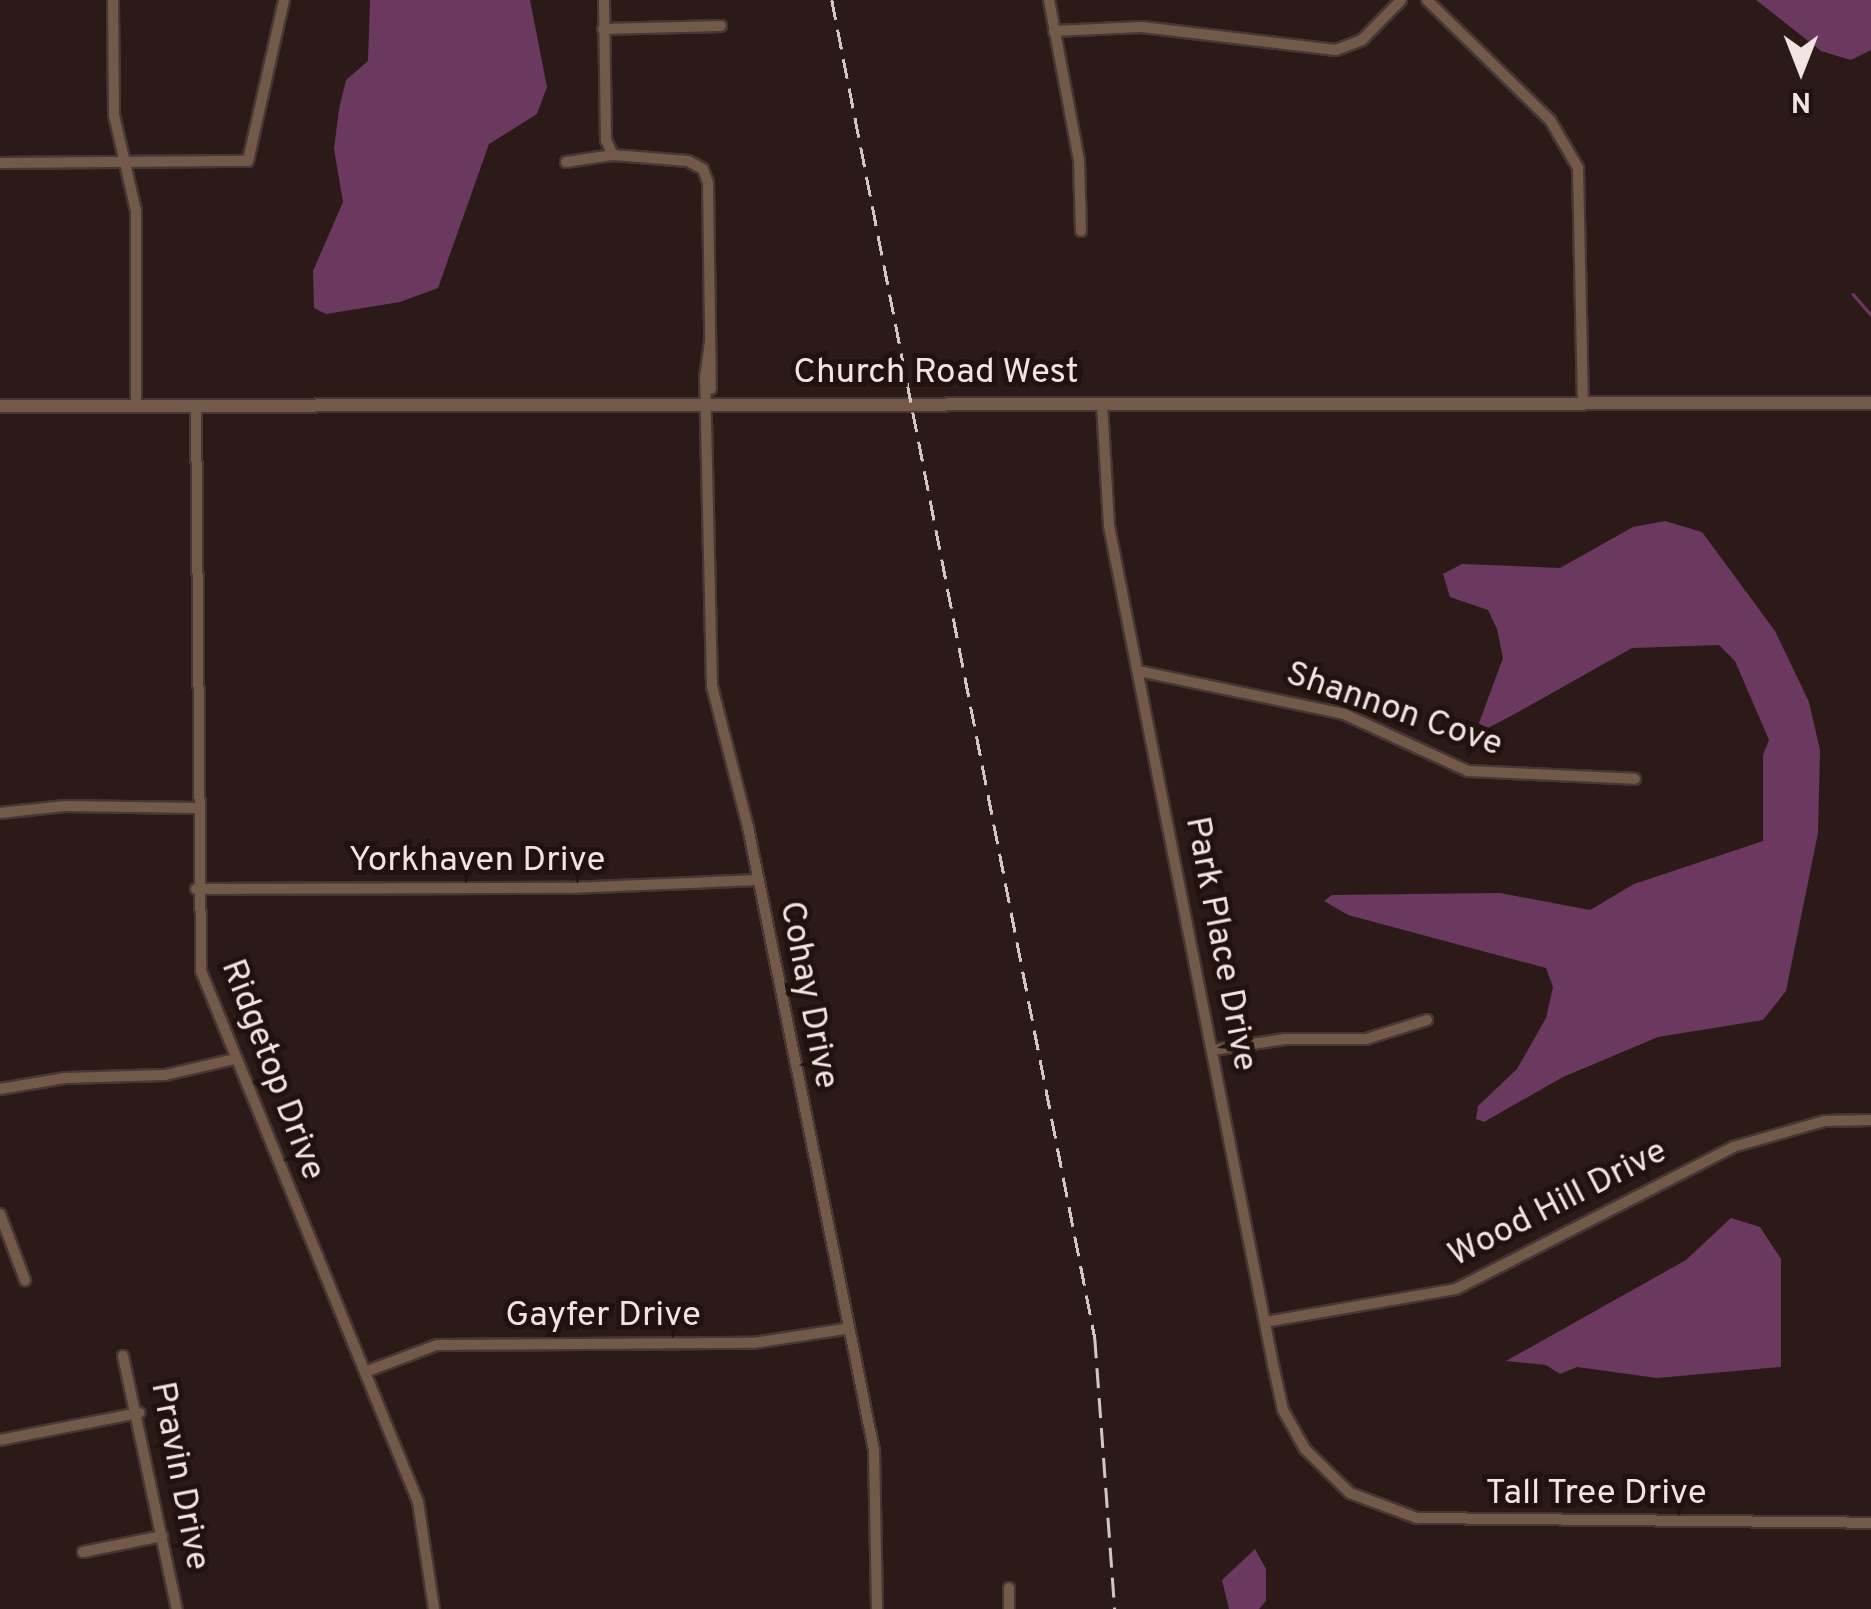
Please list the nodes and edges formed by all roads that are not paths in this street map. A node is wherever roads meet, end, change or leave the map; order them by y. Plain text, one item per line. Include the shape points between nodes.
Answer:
1 (113, 0) edge
2 (284, 0) edge
3 (604, 0) edge
4 (1049, 0) edge
5 (1401, 0) edge
6 (1427, 0) edge
7 (722, 26) dead end
8 (603, 29) junction
9 (1054, 31) junction
10 (613, 155) junction
11 (0, 162) edge
12 (566, 162) dead end
13 (124, 163) junction
14 (1081, 231) dead end
15 (710, 396) junction
16 (1583, 402) junction
17 (1871, 403) edge
18 (136, 404) junction
19 (196, 404) junction
20 (1102, 404) junction
21 (0, 406) edge
22 (1138, 671) junction
23 (1635, 778) dead end
24 (197, 808) junction
25 (0, 813) edge
26 (758, 880) junction
27 (196, 889) junction
28 (1427, 1020) dead end
29 (1213, 1050) junction
30 (236, 1059) junction
31 (0, 1089) edge
32 (1871, 1120) edge
33 (0, 1214) edge
34 (24, 1280) dead end
35 (1265, 1322) junction
36 (846, 1328) junction
37 (123, 1356) dead end
38 (365, 1372) junction
39 (139, 1412) junction
40 (0, 1440) edge
41 (1331, 1478) joint
42 (1871, 1524) edge
43 (162, 1536) junction
44 (83, 1552) dead end
45 (1008, 1588) dead end
46 (177, 1609) edge
47 (434, 1609) edge
48 (877, 1609) edge
49 (1009, 1609) edge

1 - 13 street via 114,116
2 - 13 street via 248,161
3 - 8 street
4 - 9 street
5 - 9 street via 1362,40 1336,50 1142,27
6 - 16 street via 1550,120 1578,168
7 - 8 street
8 - 10 street via 606,140
9 - 14 street via 1079,160
10 - 12 street
10 - 15 street, Cohay Drive via 688,160 706,174
11 - 13 street
13 - 18 street via 136,211
15 - 19 street, Church Road West
15 - 20 street, Church Road West
15 - 26 street, Cohay Drive via 711,673
16 - 17 street, Church Road West
16 - 20 street, Church Road West
18 - 19 street, Church Road West
18 - 21 street, Church Road West
19 - 24 street, Ridgetop Drive
20 - 22 street, Park Place Drive via 1109,526
22 - 23 street, Shannon Cove via 1346,715 1468,770 1523,778
22 - 29 street, Park Place Drive
24 - 25 street via 65,806
24 - 27 street, Ridgetop Drive
26 - 27 street, Yorkhaven Drive via 650,887
26 - 36 street, Cohay Drive
27 - 30 street, Ridgetop Drive via 202,970
28 - 29 street via 1366,1039 1284,1039
29 - 35 street, Park Place Drive
30 - 31 street via 187,1072 65,1078
30 - 38 street, Ridgetop Drive
32 - 35 street, Wood Hill Drive via 1824,1121 1733,1147 1456,1289
33 - 34 street
35 - 41 street, Park Place Drive via 1283,1410
36 - 38 street, Gayfer Drive via 753,1343 437,1345
36 - 48 street, Cohay Drive via 874,1450
37 - 39 street, Pravin Drive
38 - 47 street, Ridgetop Drive via 421,1513
39 - 40 street
39 - 43 street, Pravin Drive
41 - 42 street, Tall Tree Drive via 1396,1515 1435,1521
43 - 44 street
43 - 46 street, Pravin Drive
45 - 49 street

